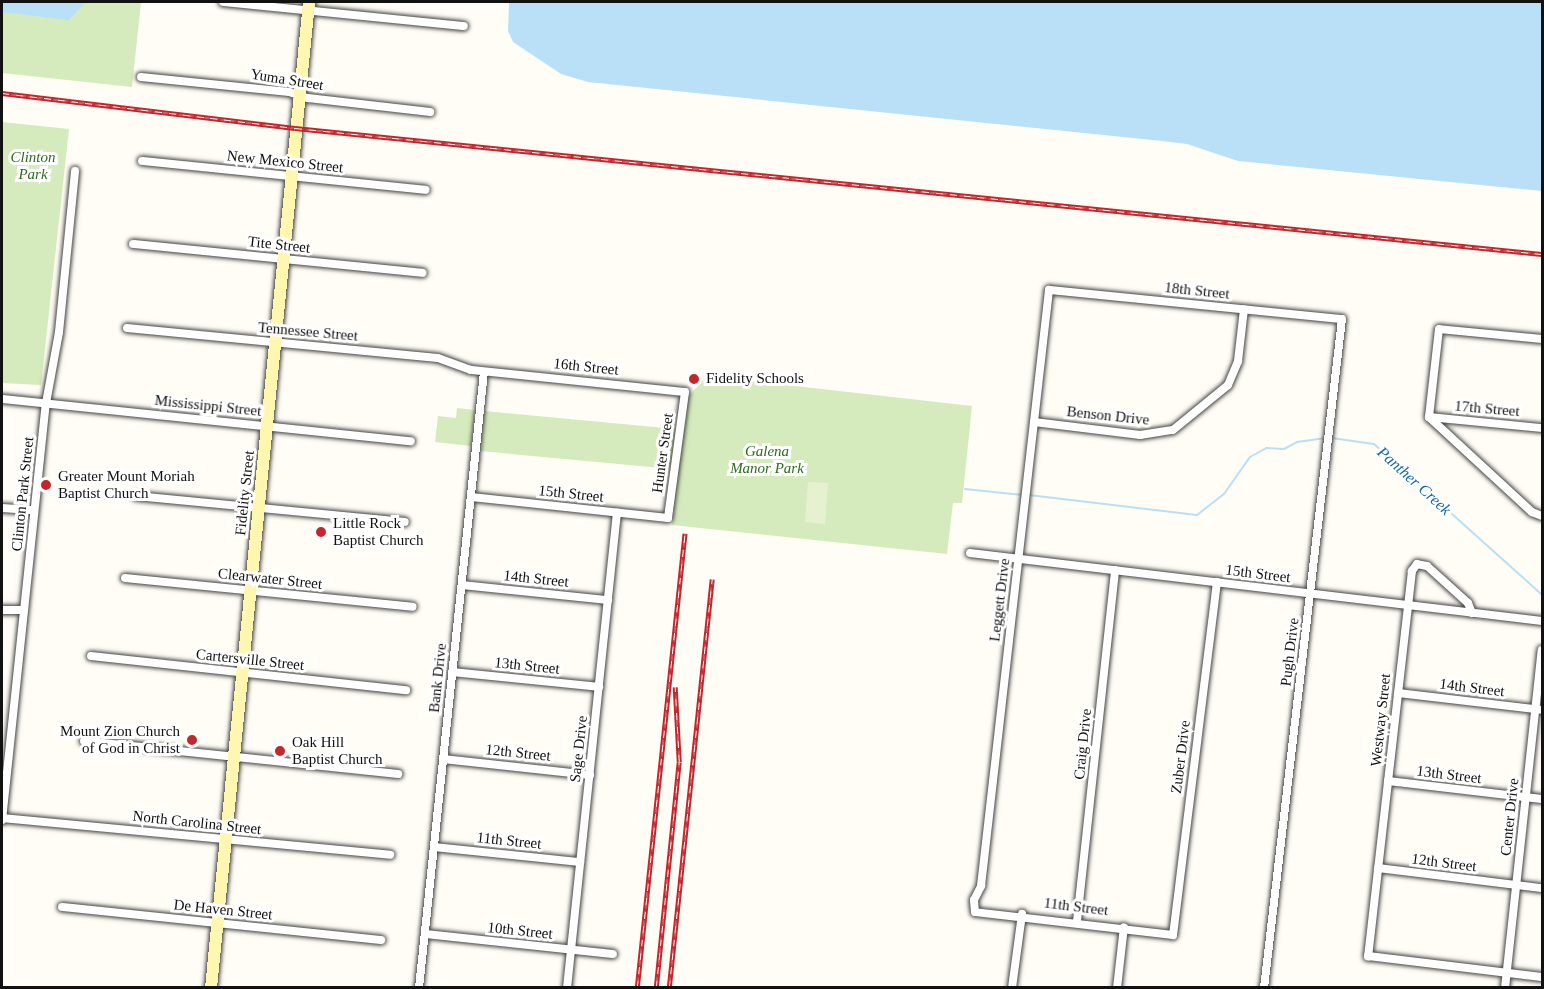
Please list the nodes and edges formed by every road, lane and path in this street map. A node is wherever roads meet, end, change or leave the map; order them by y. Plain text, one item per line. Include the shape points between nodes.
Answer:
1 (223, 2) edge
2 (308, 6) edge
3 (464, 26) dead end
4 (141, 77) dead end
5 (298, 93) junction
6 (430, 112) dead end
7 (142, 161) dead end
8 (75, 171) dead end
9 (293, 176) junction
10 (426, 189) dead end
11 (133, 244) dead end
12 (284, 259) junction
13 (423, 273) dead end
14 (1049, 290) joint
15 (1244, 309) junction
16 (1342, 319) joint
17 (127, 328) dead end
18 (1542, 339) edge
19 (274, 343) junction
20 (484, 372) junction
21 (685, 392) joint
22 (2, 399) edge
23 (45, 403) junction
24 (1429, 417) junction
25 (1034, 422) junction
26 (267, 425) junction
27 (1542, 428) edge
28 (411, 441) dead end
29 (136, 496) dead end
30 (471, 497) junction
31 (2, 508) edge
32 (258, 508) junction
33 (34, 510) junction
34 (617, 513) junction
35 (1542, 516) edge
36 (668, 518) joint
37 (405, 522) dead end
38 (970, 553) dead end
39 (1018, 559) junction
40 (1115, 570) junction
41 (125, 578) dead end
42 (1217, 582) junction
43 (462, 585) junction
44 (250, 591) junction
45 (1310, 593) junction
46 (608, 600) junction
47 (1408, 605) junction
48 (413, 607) dead end
49 (2, 610) edge
50 (24, 610) junction
51 (1472, 613) junction
52 (1542, 621) edge
53 (1542, 650) edge
54 (91, 656) dead end
55 (452, 672) junction
56 (242, 674) junction
57 (599, 687) junction
58 (406, 690) dead end
59 (1398, 693) junction
60 (1539, 709) edge
61 (2, 714) edge
62 (13, 715) junction
63 (84, 741) dead end
64 (234, 756) junction
65 (443, 759) junction
66 (398, 774) dead end
67 (590, 775) junction
68 (1388, 781) junction
69 (1526, 797) junction
70 (1542, 799) edge
71 (2, 819) edge
72 (224, 840) junction
73 (434, 846) junction
74 (390, 855) dead end
75 (580, 862) junction
76 (1378, 868) junction
77 (1516, 885) junction
78 (1542, 888) edge
79 (62, 907) dead end
80 (975, 912) joint
81 (1022, 914) junction
82 (1077, 921) junction
83 (217, 923) junction
84 (1124, 927) junction
85 (425, 934) junction
86 (1173, 935) joint
87 (381, 940) dead end
88 (571, 950) junction
89 (613, 954) dead end
90 (1506, 973) junction
91 (1542, 977) edge
92 (211, 987) edge
93 (419, 987) edge
94 (567, 987) edge
95 (1012, 987) edge
96 (1117, 987) edge
97 (1264, 987) edge
98 (1505, 987) edge

1 - 2 street
2 - 3 street
2 - 5 main road, Fidelity Street
4 - 5 street, Yuma Street
5 - 6 street, Yuma Street
5 - 9 main road, Fidelity Street
7 - 9 street, New Mexico Street
8 - 23 street, Clinton Park Street via 59,332
9 - 10 street, New Mexico Street
9 - 12 main road, Fidelity Street
11 - 12 street, Tite Street
12 - 13 street, Tite Street
12 - 19 main road, Fidelity Street
14 - 15 street, 18th Street
14 - 25 street, Leggett Drive
15 - 16 street, 18th Street
15 - 25 street, Benson Drive via 1238,361 1228,385 1173,430 1140,435
16 - 45 street, Pugh Drive
17 - 19 street, Tennessee Street
18 - 24 street via 1439,329
19 - 20 street, Tennessee Street via 438,358
19 - 26 main road, Fidelity Street
20 - 21 street, 16th Street
20 - 30 street, Bank Drive
21 - 36 street, Hunter Street
22 - 23 street, Mississippi Street
23 - 26 street, Mississippi Street
23 - 33 street, Clinton Park Street
24 - 27 street, 17th Street
24 - 35 street via 1532,512
25 - 39 street, Leggett Drive
26 - 28 street, Mississippi Street
26 - 32 main road, Fidelity Street
29 - 32 street
30 - 34 street, 15th Street
30 - 43 street, Bank Drive
31 - 33 street
32 - 37 street
32 - 44 main road, Fidelity Street
33 - 50 street, Clinton Park Street
34 - 36 street, 15th Street
34 - 46 street, Sage Drive
38 - 39 street, 15th Street
39 - 40 street, 15th Street
39 - 80 street, Leggett Drive
40 - 42 street, 15th Street
40 - 82 street, Craig Drive
41 - 44 street, Clearwater Street
42 - 45 street, 15th Street
42 - 86 street, Zuber Drive
43 - 46 street, 14th Street
43 - 55 street, Bank Drive
44 - 48 street, Clearwater Street
44 - 56 main road, Fidelity Street
45 - 47 street, 15th Street
45 - 97 street, Pugh Drive
46 - 57 street, Sage Drive
47 - 51 street, 15th Street
47 - 51 street, Westway Street via 1412,571 1417,564 1427,566 1468,603
47 - 59 street, Westway Street
49 - 50 street
50 - 62 street, Clinton Park Street
51 - 52 street, 15th Street
53 - 60 street, Center Drive
54 - 56 street, Cartersville Street
55 - 57 street, 13th Street
55 - 65 street, Bank Drive
56 - 58 street, Cartersville Street
56 - 64 main road, Fidelity Street
57 - 67 street, Sage Drive
59 - 60 street, 14th Street
59 - 68 street, Westway Street
60 - 69 street, Center Drive
61 - 62 street
62 - 71 street, Clinton Park Street
63 - 64 street
64 - 66 street
64 - 72 main road, Fidelity Street
65 - 67 street, 12th Street
65 - 73 street, Bank Drive
67 - 75 street, Sage Drive
68 - 69 street, 13th Street
68 - 76 street, Westway Street
69 - 70 street, 13th Street
69 - 77 street, Center Drive
71 - 72 street, North Carolina Street
72 - 74 street, North Carolina Street
72 - 83 main road, Fidelity Street
73 - 75 street, 11th Street
73 - 85 street, Bank Drive
75 - 88 street, Sage Drive
76 - 77 street, 12th Street
76 - 90 street, Westway Street via 1368,956
77 - 78 street, 12th Street
77 - 90 street, Center Drive
79 - 83 street, De Haven Street
80 - 81 street, 11th Street
81 - 82 street, 11th Street
81 - 95 street
82 - 84 street, 11th Street
83 - 87 street, De Haven Street
83 - 92 main road, Fidelity Street
84 - 86 street, 11th Street
84 - 96 street
85 - 88 street, 10th Street
85 - 93 street, Bank Drive
88 - 89 street, 10th Street
88 - 94 street, Sage Drive
90 - 91 street
90 - 98 street, Center Drive

